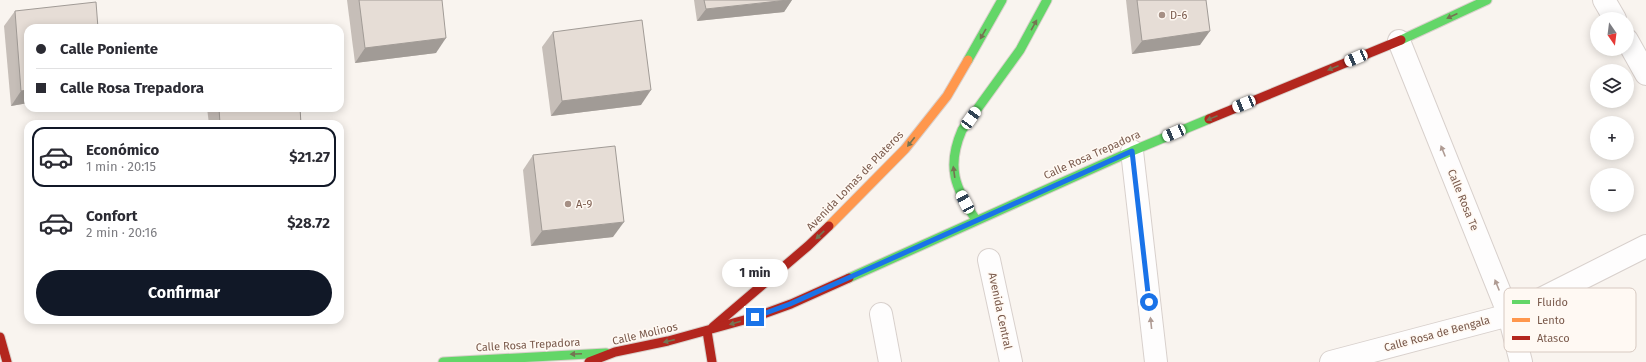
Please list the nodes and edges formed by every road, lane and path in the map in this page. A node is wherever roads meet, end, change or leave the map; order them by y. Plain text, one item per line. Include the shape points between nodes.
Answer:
1 (1002, 0) edge
2 (1048, 0) edge
3 (1487, 0) edge
4 (1604, 0) edge
5 (1611, 12) edge
6 (1399, 41) junction
7 (1634, 53) edge
8 (1646, 74) edge
9 (1132, 151) junction
10 (976, 220) junction
11 (1646, 246) edge
12 (989, 260) dead end
13 (1563, 288) edge
14 (1504, 303) edge
15 (882, 314) dead end
16 (1504, 316) edge
17 (707, 331) junction
18 (0, 337) edge
19 (615, 352) junction
20 (1518, 352) edge
21 (7, 362) edge
22 (443, 362) edge
23 (589, 362) edge
24 (712, 362) edge
25 (890, 362) edge
26 (1011, 362) edge
27 (1156, 362) edge
28 (1331, 362) edge
29 (1521, 362) edge

1 -> 17 main road, Avenida Lomas de Plateros via 947,96 905,149 808,246
10 -> 2 main road via 958,190 954,178 953,156 956,143 962,130 1020,50
3 -> 6 main road, Calle Rosa Trepadora
4 - 5 street
6 -> 9 main road, Calle Rosa Trepadora
14 -> 6 street, Calle Rosa Te
7 - 8 street
9 - 10 main road, Calle Rosa Trepadora
27 -> 9 street
10 -> 17 main road, Calle Rosa Trepadora via 790,304
11 - 13 street, Calle Rosa de Bengala
12 - 26 street, Avenida Central
15 - 25 street
16 - 28 street, Calle Rosa de Bengala
17 -> 19 main road, Calle Molinos
17 - 24 main road
18 - 21 main road
19 -> 22 main road, Calle Rosa Trepadora
19 - 23 main road, Calle Molinos
20 - 29 street, Calle Rosa Te

